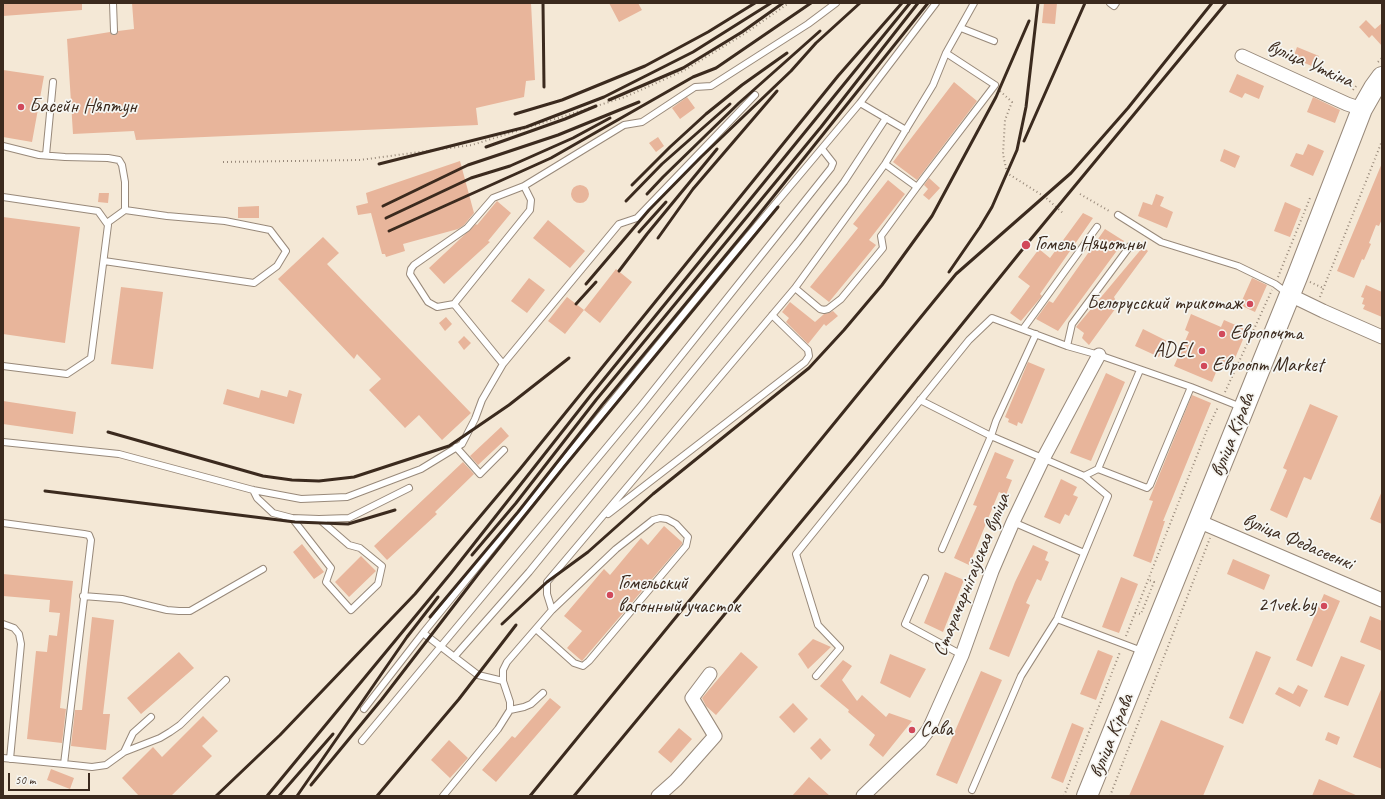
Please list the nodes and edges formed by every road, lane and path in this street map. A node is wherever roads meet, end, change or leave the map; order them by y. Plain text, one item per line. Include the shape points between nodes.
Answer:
1 (113, 3) edge
2 (789, 3) edge
3 (836, 3) edge
4 (936, 3) edge
5 (974, 3) edge
6 (1110, 3) edge
7 (1116, 3) edge
8 (961, 28) junction
9 (114, 30) dead end
10 (994, 41) dead end
11 (946, 53) junction
12 (1242, 56) dead end
13 (1382, 77) edge
14 (53, 82) dead end
15 (995, 86) junction
16 (755, 95) dead end
17 (860, 103) junction
18 (1362, 109) junction
19 (886, 118) junction
20 (906, 130) junction
21 (1382, 141) edge
22 (3, 146) edge
23 (822, 149) junction
24 (46, 155) junction
25 (223, 162) dead end
26 (885, 164) junction
27 (524, 186) junction
28 (916, 186) junction
29 (1080, 194) dead end
30 (3, 197) edge
31 (1310, 198) dead end
32 (125, 210) junction
33 (1064, 214) dead end
34 (1118, 215) joint
35 (107, 223) junction
36 (1097, 227) dead end
37 (1130, 246) dead end
38 (104, 261) junction
39 (1307, 281) dead end
40 (795, 288) junction
41 (1323, 288) junction
42 (1283, 289) junction
43 (1319, 300) dead end
44 (454, 304) junction
45 (772, 315) junction
46 (1023, 329) junction
47 (1036, 334) junction
48 (1382, 337) edge
49 (1067, 346) junction
50 (1099, 355) junction
51 (503, 364) junction
52 (3, 366) edge
53 (1140, 370) junction
54 (1190, 387) junction
55 (1221, 399) junction
56 (920, 400) junction
57 (1244, 409) junction
58 (991, 436) junction
59 (3, 442) edge
60 (456, 448) junction
61 (504, 450) dead end
62 (1043, 459) junction
63 (1098, 469) junction
64 (1084, 476) junction
65 (409, 488) dead end
66 (253, 490) junction
67 (292, 518) junction
68 (319, 519) junction
69 (599, 521) junction
70 (1012, 522) junction
71 (3, 523) edge
72 (1204, 528) junction
73 (942, 549) dead end
74 (1084, 553) junction
75 (263, 570) dead end
76 (925, 578) dead end
77 (1148, 580) junction
78 (83, 596) junction
79 (1382, 600) edge
80 (552, 610) junction
81 (1135, 613) junction
82 (1057, 619) junction
83 (3, 624) edge
84 (536, 629) junction
85 (423, 633) junction
86 (1123, 644) junction
87 (441, 646) junction
88 (1146, 652) junction
89 (962, 655) junction
90 (454, 657) junction
91 (710, 674) dead end
92 (816, 676) dead end
93 (226, 680) dead end
94 (503, 681) junction
95 (542, 693) dead end
96 (364, 709) dead end
97 (510, 710) junction
98 (151, 717) dead end
99 (362, 742) dead end
100 (124, 752) junction
101 (3, 758) edge
102 (10, 759) junction
103 (64, 764) junction
104 (972, 790) dead end
105 (443, 796) edge
106 (658, 796) edge
107 (863, 796) edge
108 (1064, 796) edge
109 (1088, 796) edge
110 (1110, 796) edge

1 - 9 lane
2 - 25 path via 683,71 625,97 472,145 360,160
3 - 27 lane via 808,24 711,86 695,87 642,122 624,125
4 - 17 lane
5 - 8 lane
6 - 7 lane via 1114,6
8 - 10 lane
8 - 11 lane
11 - 15 lane
11 - 20 lane via 933,85
12 - 18 street, вуліца Уткіна
13 - 18 main road, вуліца Кірава
14 - 24 lane
15 - 28 lane
15 - 33 path via 1012,102 1005,120 1003,154 1007,173 1045,197
16 - 51 lane via 637,218 619,224
17 - 19 lane
17 - 23 lane
18 - 42 main road, вуліца Кірава
19 - 20 lane
19 - 90 lane via 844,182 787,255 529,572
20 - 26 lane
21 - 41 path
22 - 24 lane
23 - 85 lane
23 - 87 lane via 833,163 831,168 641,406
24 - 32 lane via 119,160 125,182
26 - 28 lane
26 - 40 lane
27 - 44 lane via 531,200 530,210
27 - 44 lane via 493,198 467,228 411,269 410,274 428,302 437,307
28 - 40 lane via 881,236 883,248 841,299 824,310
29 - 34 path
30 - 35 lane via 98,211
31 - 42 path
32 - 35 lane
32 - 38 lane via 225,221 270,230 286,251 277,266 254,284
34 - 42 lane via 1161,242 1238,266
35 - 38 lane
36 - 46 lane
37 - 49 lane via 1072,324
38 - 52 lane via 91,358 67,374
39 - 41 path
40 - 45 lane
41 - 43 path
42 - 48 street via 1323,312
42 - 55 path
42 - 57 main road, вуліца Кірава
44 - 51 lane
45 - 69 lane
45 - 69 lane via 808,350 809,356 805,362
46 - 47 lane
46 - 56 lane via 992,318 969,340
47 - 49 lane
47 - 58 lane
49 - 50 lane
50 - 53 lane
50 - 62 street, Старачарнігаўская вуліца
51 - 60 lane via 482,400 462,444
53 - 54 lane
53 - 63 lane
54 - 55 lane
54 - 63 lane via 1147,488
55 - 57 lane
55 - 77 path
56 - 58 lane
56 - 92 lane via 796,554 818,625 840,648
57 - 72 main road, вуліца Кірава
58 - 62 lane
58 - 73 lane
59 - 66 lane via 119,454
60 - 61 lane via 480,474
60 - 66 lane via 421,469 347,497 301,499
62 - 64 lane
62 - 70 street, Старачарнігаўская вуліца
63 - 64 lane
64 - 74 lane via 1108,496
65 - 68 lane via 350,518
66 - 67 lane via 273,513
67 - 68 lane
67 - 68 lane via 330,568 326,582 351,610 378,584 382,566 360,548 349,545
69 - 80 lane via 547,582 547,594
70 - 74 lane
70 - 89 street, Старачарнігаўская вуліца
71 - 78 lane via 89,536 91,540
72 - 79 street, вуліца Федасеенкі
72 - 88 main road, вуліца Кірава
72 - 110 path
74 - 82 lane
75 - 78 lane via 190,611 173,611 122,599
76 - 89 lane via 905,624
77 - 81 path
77 - 81 path via 1154,582 1141,614
78 - 103 lane
80 - 84 lane
80 - 84 lane via 616,549 653,520 667,518 688,537 686,546 583,666 574,662
81 - 86 path
82 - 86 lane
82 - 104 lane via 1021,676
83 - 102 lane via 14,628 19,634 21,644
84 - 94 lane via 507,662
85 - 87 lane
85 - 96 lane
86 - 88 lane
86 - 108 path
87 - 90 lane
87 - 99 lane
88 - 109 main road, вуліца Кірава
89 - 107 street, Старачарнігаўская вуліца via 929,729 920,741
90 - 94 lane via 478,675
91 - 106 street via 692,698 715,736 676,780
93 - 100 lane via 180,725 160,738
94 - 97 lane
95 - 97 lane via 531,704
97 - 105 lane via 498,729
98 - 100 lane via 133,733
100 - 103 lane via 100,766
101 - 102 lane
102 - 103 lane

